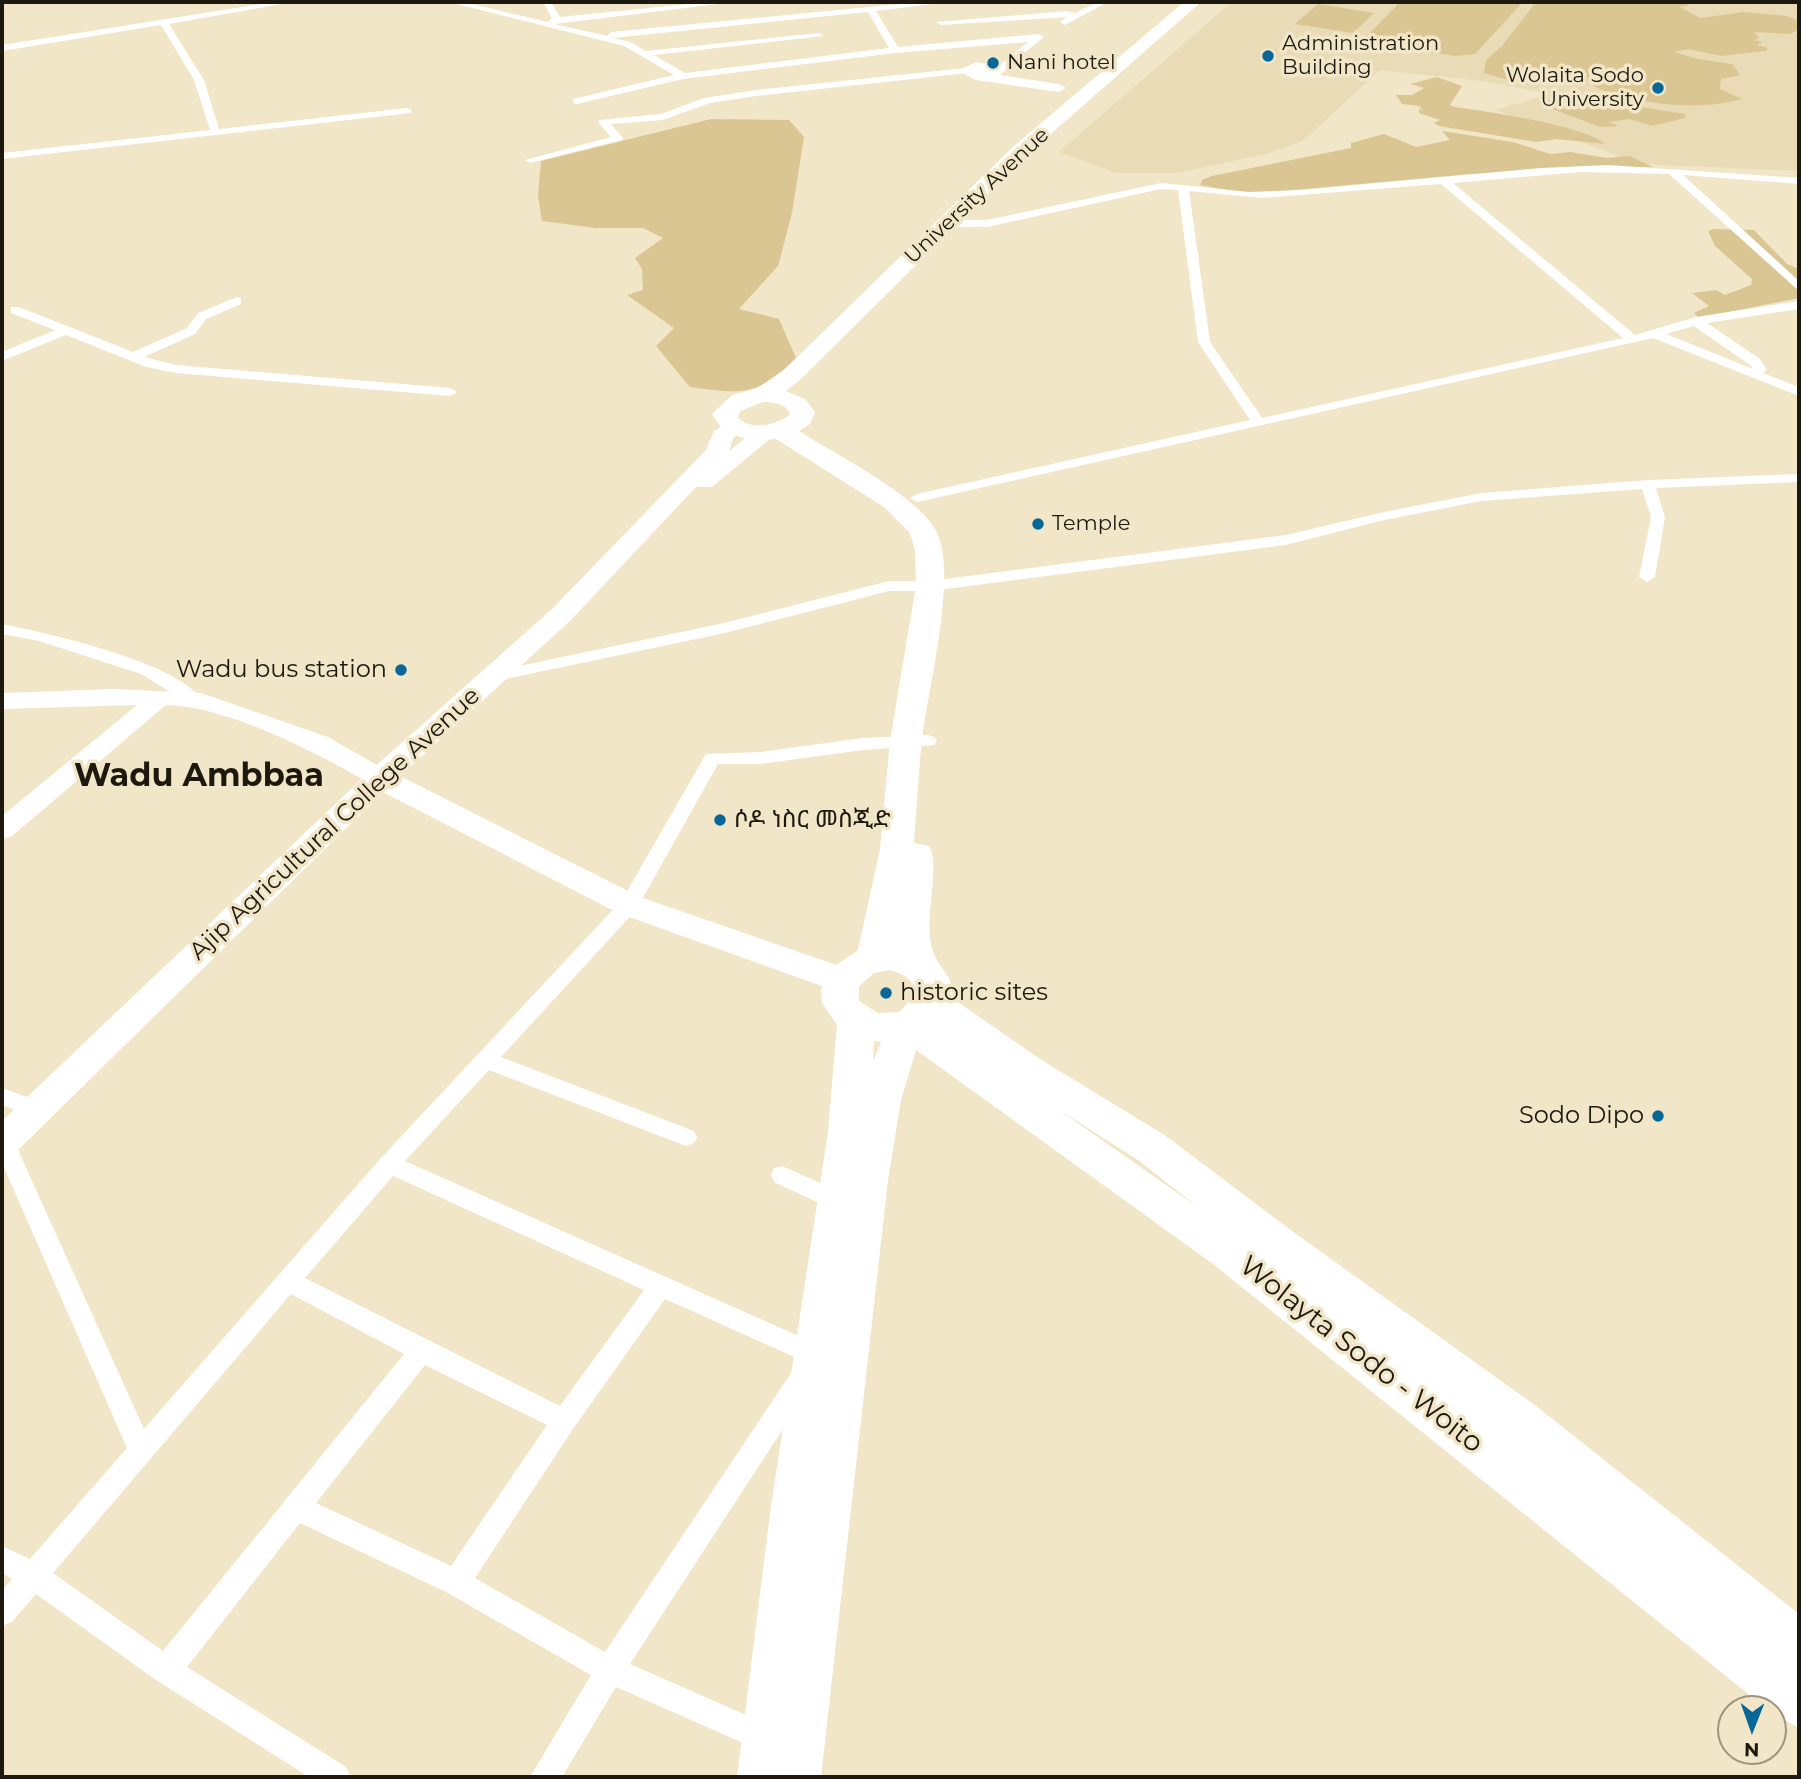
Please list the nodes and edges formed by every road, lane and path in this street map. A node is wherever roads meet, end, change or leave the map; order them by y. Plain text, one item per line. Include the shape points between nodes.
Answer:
1 (212, 2) edge
2 (289, 2) edge
3 (453, 2) edge
4 (547, 2) edge
5 (609, 2) edge
6 (731, 2) edge
7 (801, 2) edge
8 (927, 2) edge
9 (945, 2) edge
10 (1069, 2) edge
11 (1104, 2) edge
12 (1193, 2) edge
13 (1208, 2) edge
14 (677, 4) edge
15 (870, 9) junction
16 (748, 11) dead end
17 (616, 14) junction
18 (810, 15) junction
19 (1072, 15) junction
20 (202, 18) junction
21 (558, 20) junction
22 (756, 20) junction
23 (941, 22) junction
24 (1176, 22) junction
25 (534, 23) junction
26 (166, 24) junction
27 (693, 27) junction
28 (819, 36) junction
29 (599, 37) junction
30 (956, 43) junction
31 (2, 48) edge
32 (895, 50) junction
33 (648, 53) junction
34 (840, 69) junction
35 (982, 71) junction
36 (683, 76) junction
37 (1088, 93) junction
38 (578, 101) dead end
39 (407, 111) dead end
40 (216, 134) junction
41 (2, 156) edge
42 (530, 160) dead end
43 (1672, 171) junction
44 (1443, 180) junction
45 (1799, 181) edge
46 (1184, 186) junction
47 (956, 224) junction
48 (1799, 287) edge
49 (237, 301) dead end
50 (1799, 305) edge
51 (15, 310) dead end
52 (1696, 321) junction
53 (66, 330) junction
54 (1654, 334) junction
55 (1633, 340) junction
56 (135, 356) junction
57 (2, 357) edge
58 (1764, 377) junction
59 (450, 392) dead end
60 (1799, 392) edge
61 (764, 395) junction
62 (787, 422) junction
63 (1259, 424) junction
64 (733, 427) junction
65 (1799, 478) edge
66 (1648, 484) junction
67 (917, 498) junction
68 (668, 505) junction
69 (1647, 577) dead end
70 (942, 584) junction
71 (2, 629) edge
72 (491, 677) junction
73 (160, 697) junction
74 (192, 698) junction
75 (3, 702) edge
76 (917, 741) junction
77 (380, 778) junction
78 (2, 830) edge
79 (629, 905) junction
80 (875, 958) junction
81 (922, 999) junction
82 (849, 1000) junction
83 (485, 1060) junction
84 (2, 1096) edge
85 (36, 1109) junction
86 (686, 1137) dead end
87 (2, 1142) edge
88 (389, 1164) junction
89 (782, 1175) dead end
90 (841, 1203) junction
91 (289, 1281) junction
92 (661, 1285) junction
93 (421, 1352) junction
94 (831, 1358) junction
95 (564, 1421) junction
96 (141, 1451) junction
97 (298, 1508) junction
98 (2, 1559) edge
99 (34, 1576) junction
100 (456, 1582) junction
101 (2, 1612) edge
102 (1799, 1646) edge
103 (166, 1670) junction
104 (610, 1670) junction
105 (1799, 1702) edge
106 (766, 1758) edge
107 (336, 1777) edge
108 (545, 1777) edge
109 (794, 1777) edge

1 - 20 street
2 - 20 street
3 - 25 street
4 - 21 street
5 - 17 street
6 - 14 street
7 - 18 street
8 - 9 street
8 - 15 street
8 - 23 street
10 - 19 street
11 - 19 street
12 - 24 highway, University Avenue
13 - 24 highway, University Avenue
14 - 17 street
14 - 27 street
15 - 18 street
15 - 32 street
16 - 22 street
17 - 21 street
18 - 22 street
18 - 28 street
19 - 23 street
20 - 26 street
21 - 25 street
22 - 27 street
23 - 30 street
24 - 37 highway, University Avenue
24 - 47 highway, University Avenue
25 - 29 street
26 - 31 street
26 - 40 street via 199,80
27 - 29 street
28 - 33 street
28 - 34 street
29 - 33 street
30 - 32 street
30 - 35 street
30 - 35 street via 1041,35
32 - 34 street
33 - 36 street
34 - 35 street
34 - 36 street
34 - 42 street via 708,100 663,117 603,122 618,138
35 - 37 main road
36 - 38 street
37 - 47 highway, University Avenue via 1021,150
39 - 40 street
40 - 41 street
43 - 44 street via 1583,169
43 - 45 street
43 - 48 street
44 - 46 street via 1261,195
44 - 55 street
46 - 47 street via 1161,186 1010,216 995,223
46 - 63 street via 1204,342
47 - 61 highway, University Avenue via 793,374
47 - 62 highway, University Avenue via 806,382
49 - 56 street via 202,316 191,331
50 - 52 street
51 - 53 street
52 - 54 street
52 - 58 street via 1755,362
53 - 56 street
53 - 57 street
54 - 55 street
54 - 58 street
55 - 63 street
56 - 59 street via 176,369
58 - 60 street
61 - 62 highway via 778,396
61 - 64 highway, University Avenue via 729,407 724,414
62 - 64 highway
62 - 67 highway
62 - 68 main road, University Avenue
62 - 70 highway via 911,516 923,531
63 - 67 street
64 - 68 main road via 722,436 717,452 677,490
65 - 66 street
66 - 69 street via 1658,517
66 - 70 street via 1482,496 1286,540
67 - 70 highway via 942,527 949,548
68 - 72 main road, Ajip Agricultural College Avenue via 561,615
70 - 72 street via 889,586 725,628
70 - 76 highway
71 - 74 street via 148,670
72 - 77 main road, Ajip Agricultural College Avenue
73 - 74 main road
73 - 75 main road
73 - 78 main road
74 - 77 main road via 319,743
76 - 79 street via 760,758 712,758
76 - 80 highway
76 - 81 highway via 912,937
77 - 79 main road
77 - 85 main road, Ajip Agricultural College Avenue
79 - 82 main road
79 - 83 street
80 - 81 highway via 908,960
80 - 82 highway via 855,966
81 - 82 highway via 881,1028
81 - 94 highway via 891,1058 882,1088
81 - 102 highway, Wolayta Sodo - Woito via 1152,1148 1520,1421
81 - 105 highway, Wolayta Sodo - Woito via 1228,1251
82 - 90 highway via 854,1090
83 - 86 street
83 - 88 street
84 - 85 street
85 - 87 main road, Ajip Agricultural College Avenue
87 - 96 street
88 - 91 street
88 - 92 street
89 - 90 street
90 - 94 highway
91 - 93 street
91 - 96 street
92 - 94 street
92 - 95 street
93 - 95 street
93 - 97 street
94 - 104 street
94 - 106 highway via 795,1502
94 - 109 highway
95 - 100 street
96 - 99 street
97 - 100 street
97 - 103 street
98 - 99 street
99 - 101 street
99 - 103 street
100 - 104 street
103 - 107 street
104 - 106 street
104 - 108 street

